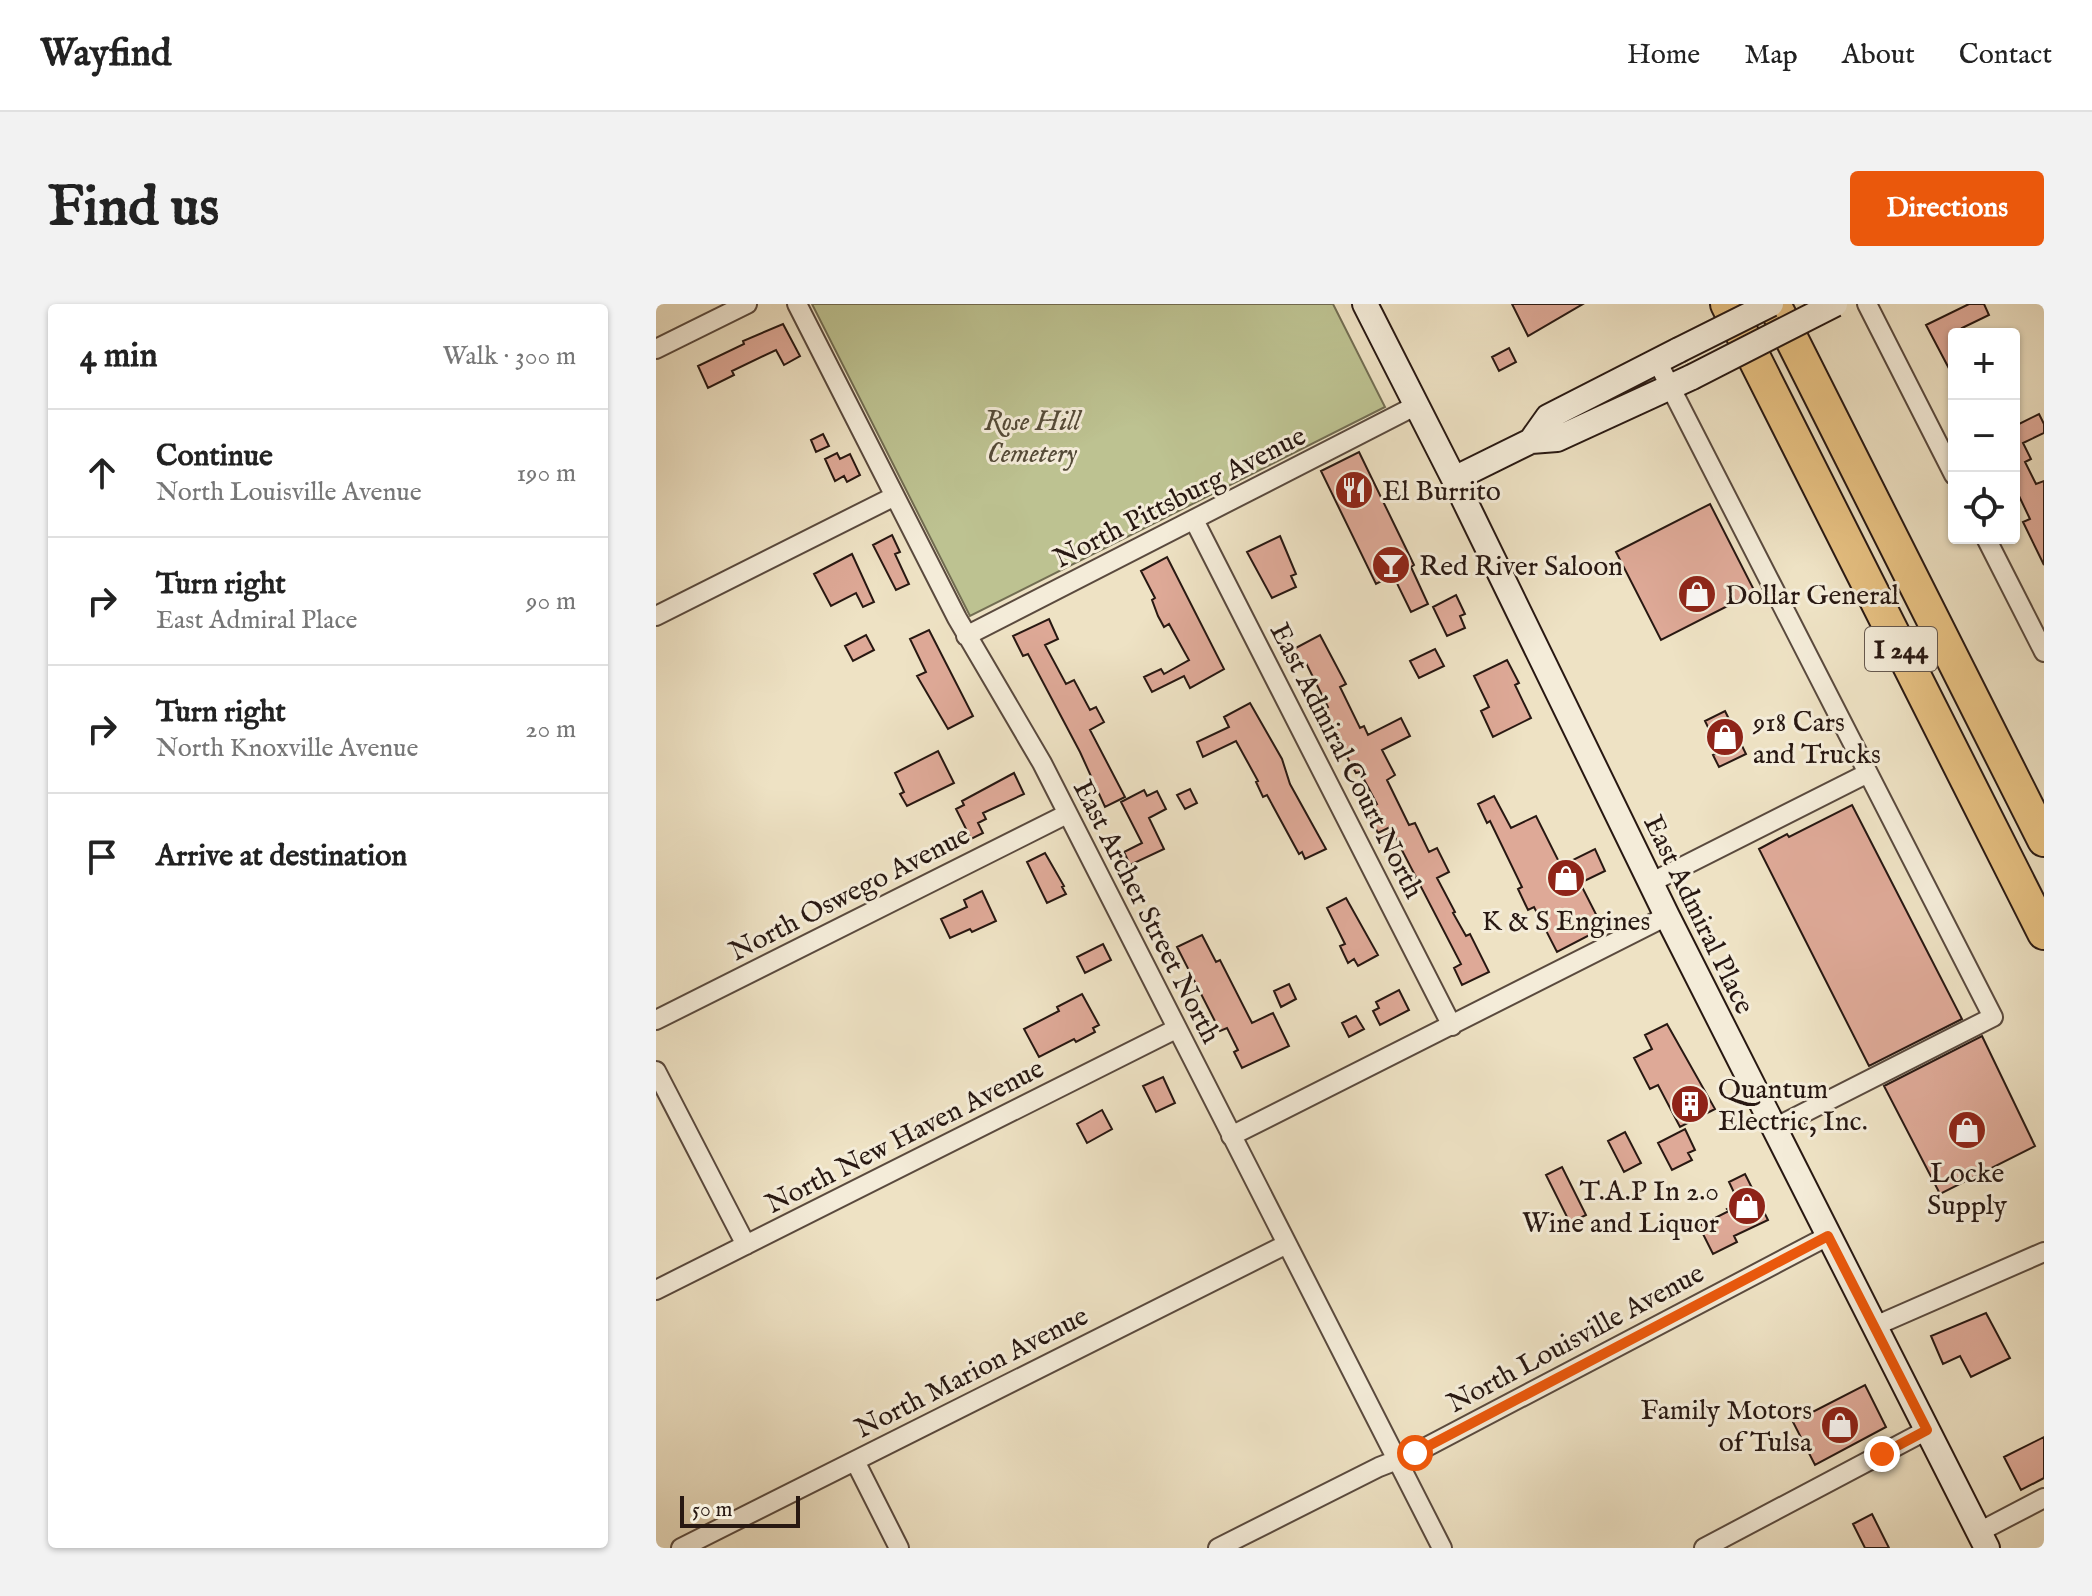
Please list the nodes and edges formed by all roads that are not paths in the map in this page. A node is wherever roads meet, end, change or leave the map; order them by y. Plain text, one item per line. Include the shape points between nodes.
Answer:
1 (747, 304) edge
2 (797, 304) edge
3 (1365, 304) edge
4 (1727, 304) edge
5 (1772, 304) edge
6 (1835, 304) edge
7 (1867, 304) edge
8 (656, 349) edge
9 (1657, 361) junction
10 (1681, 383) junction
11 (1417, 405) junction
12 (1531, 441) junction
13 (1952, 472) edge
14 (1454, 479) junction
15 (893, 497) junction
16 (1194, 520) junction
17 (1989, 544) edge
18 (656, 616) edge
19 (966, 636) junction
20 (2044, 652) edge
21 (1868, 773) junction
22 (1067, 814) junction
23 (2044, 840) edge
24 (1650, 883) junction
25 (1667, 916) junction
26 (2044, 933) edge
27 (656, 1020) edge
28 (1452, 1026) junction
29 (1176, 1029) junction
30 (656, 1071) edge
31 (1774, 1128) junction
32 (1231, 1136) junction
33 (1828, 1236) junction
34 (1287, 1244) junction
35 (746, 1245) junction
36 (2044, 1252) edge
37 (656, 1290) edge
38 (1875, 1326) junction
39 (1927, 1430) junction
40 (1397, 1460) junction
41 (855, 1461) junction
42 (2044, 1498) edge
43 (1983, 1540) edge
44 (1708, 1547) edge
45 (681, 1548) edge
46 (899, 1548) edge
47 (1218, 1548) edge
48 (1442, 1548) edge

1 - 8 street
2 - 15 street, East Archer Street North
3 - 11 main road, East Admiral Place
4 - 26 highway, I 244
5 - 9 main road, bridge
5 - 23 highway, I 244
6 - 10 main road, bridge
7 - 13 street
9 - 10 street
9 - 12 main road via 1548,417
10 - 12 main road via 1557,439
10 - 21 street
11 - 14 main road, East Admiral Place
11 - 16 street, North Pittsburg Avenue
12 - 14 main road
14 - 24 main road, East Admiral Place
15 - 18 street
15 - 19 street, East Archer Street North
16 - 19 street, North Pittsburg Avenue
16 - 28 street, East Admiral Court North
17 - 20 street
19 - 22 street, East Archer Street North via 1016,715
21 - 24 street
21 - 31 street via 1993,1017
22 - 27 street, North Oswego Avenue
22 - 29 street, East Archer Street North
24 - 25 main road, East Admiral Place
25 - 28 street
25 - 31 main road, East Admiral Place
28 - 32 street
29 - 32 street, East Archer Street North
29 - 35 street, North New Haven Avenue
30 - 35 street
31 - 33 main road, East Admiral Place
32 - 34 street, East Archer Street North
33 - 38 main road, East Admiral Place
33 - 40 street, North Louisville Avenue
34 - 40 street, East Archer Street North
34 - 41 street, North Marion Avenue
35 - 37 street, North New Haven Avenue
36 - 38 street
38 - 39 main road, East Admiral Place
39 - 43 main road, East Admiral Place
39 - 44 street
40 - 47 street, North Louisville Avenue
40 - 48 street, East Archer Street North
41 - 45 street, North Marion Avenue
41 - 46 street
42 - 43 street

